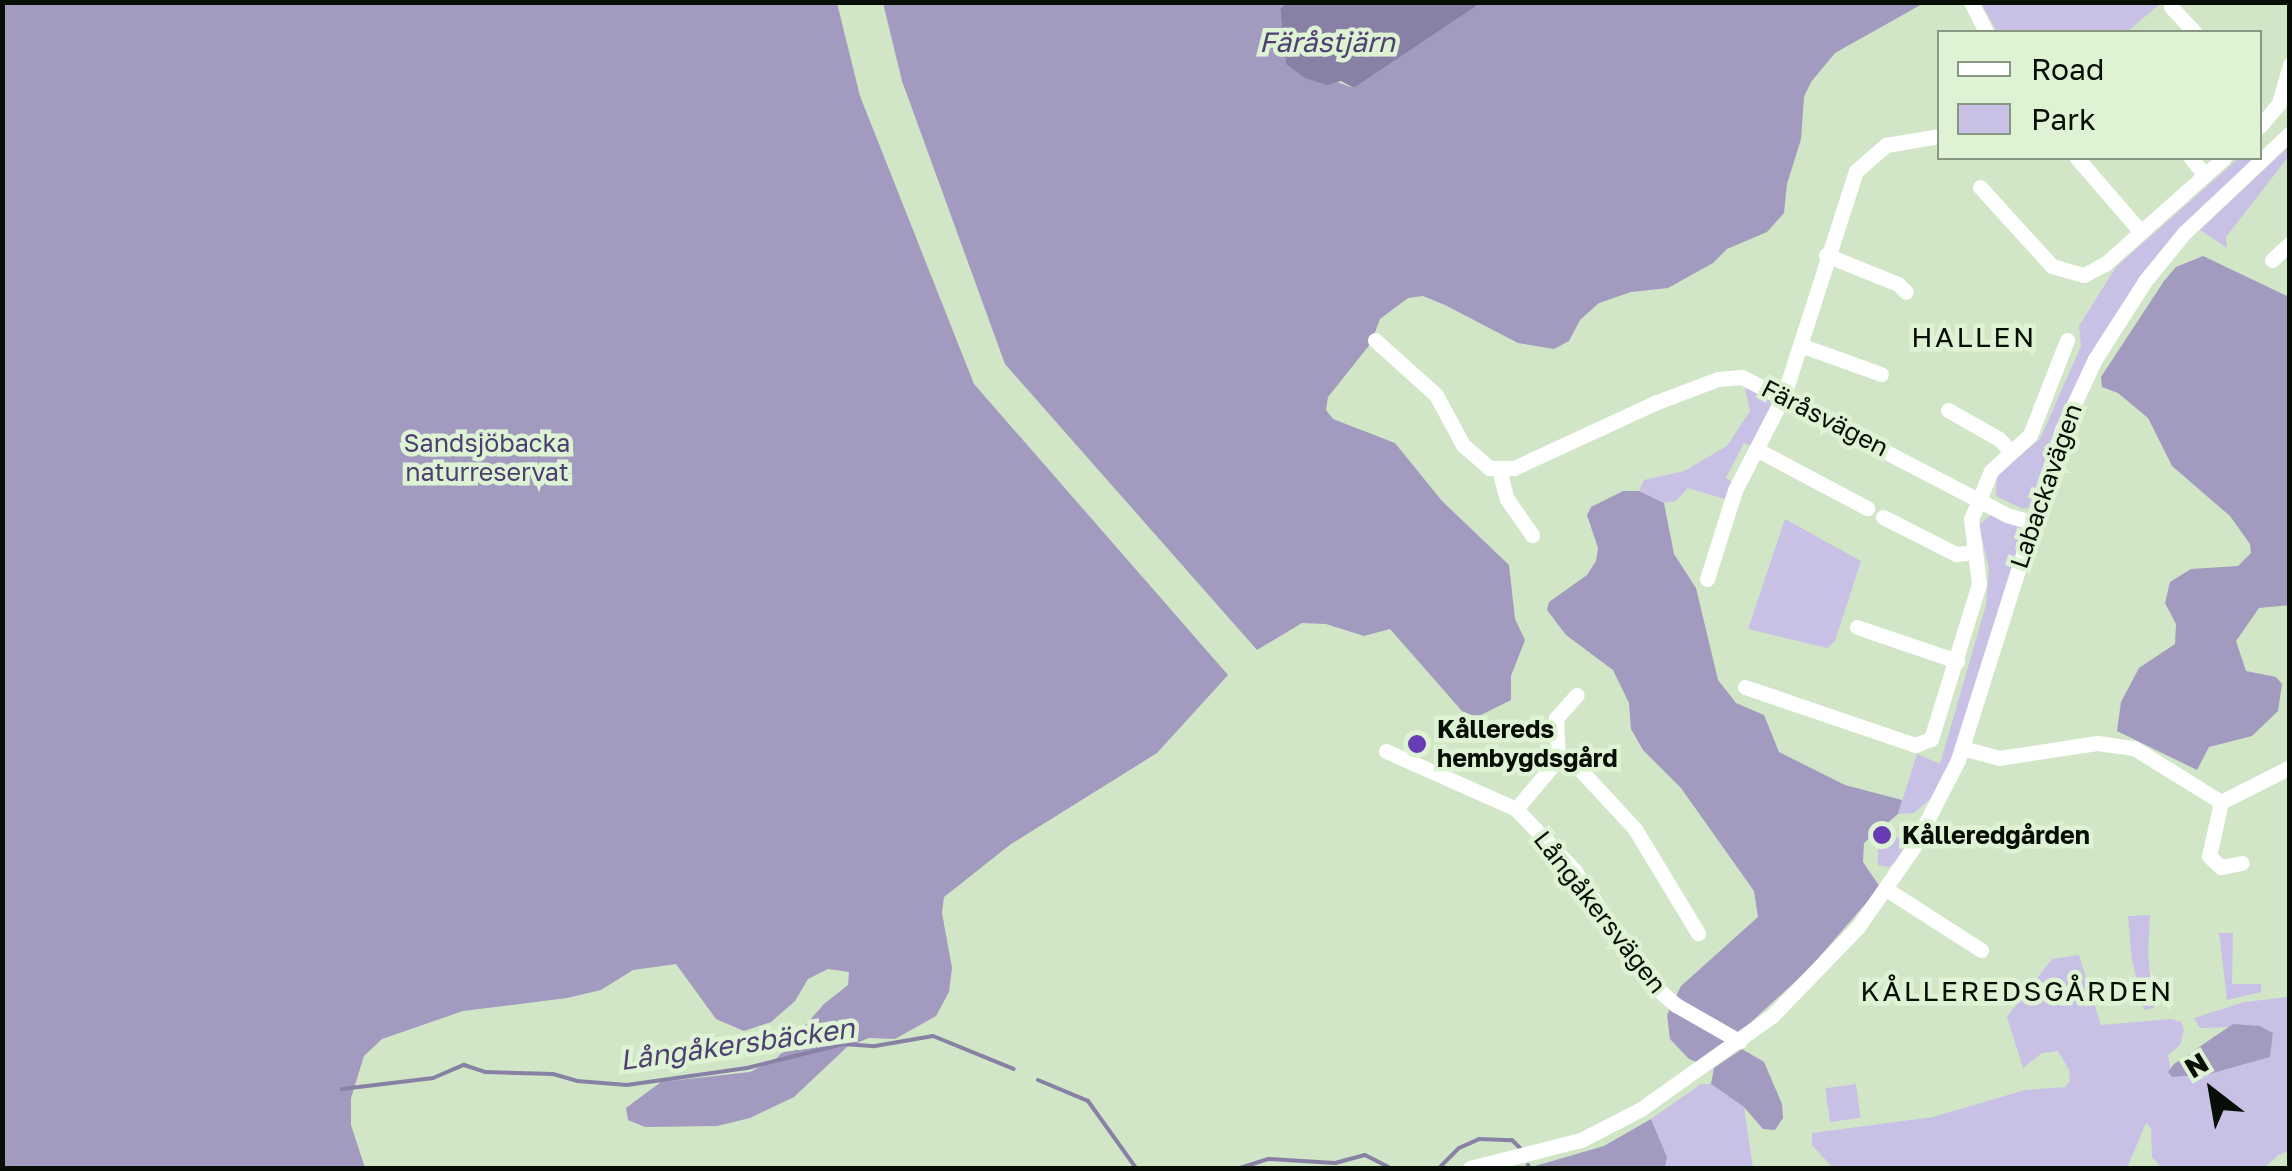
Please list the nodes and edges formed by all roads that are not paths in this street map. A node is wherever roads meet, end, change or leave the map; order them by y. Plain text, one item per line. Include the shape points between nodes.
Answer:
1 (1971, 2) edge
2 (2171, 7) dead end
3 (1985, 30) edge
4 (2192, 30) edge
5 (2290, 65) edge
6 (2263, 116) edge
7 (2290, 133) edge
8 (1937, 136) edge
9 (2262, 159) edge
10 (2079, 160) edge
11 (2193, 160) edge
12 (2222, 160) edge
13 (2261, 160) edge
14 (2206, 175) junction
15 (1980, 186) dead end
16 (2140, 231) junction
17 (2290, 243) edge
18 (1826, 255) junction
19 (2272, 260) dead end
20 (1906, 292) dead end
21 (1375, 340) dead end
22 (2068, 340) dead end
23 (1800, 345) junction
24 (1881, 374) dead end
25 (1784, 395) junction
26 (1948, 410) dead end
27 (1756, 449) junction
28 (2011, 452) junction
29 (1500, 470) junction
30 (1979, 499) junction
31 (1867, 508) dead end
32 (1883, 517) dead end
33 (2033, 523) junction
34 (1532, 535) dead end
35 (1974, 552) junction
36 (1707, 579) dead end
37 (1857, 627) dead end
38 (1957, 661) junction
39 (1745, 687) dead end
40 (1577, 695) dead end
41 (1962, 748) junction
42 (1386, 750) dead end
43 (1558, 758) junction
44 (2290, 767) edge
45 (2221, 802) junction
46 (1516, 809) junction
47 (2242, 863) dead end
48 (1886, 890) junction
49 (1698, 933) dead end
50 (1981, 950) dead end
51 (1738, 1041) junction
52 (1470, 1168) edge

1 - 3 street
2 - 4 street
5 - 6 street via 2284,91
7 - 9 street, Labackavägen
8 - 18 street via 1886,145 1869,156 1850,185
10 - 16 street
11 - 14 street
12 - 14 street
13 - 33 street, Labackavägen via 2196,220 2130,302 2077,395
14 - 16 street
15 - 16 street via 2065,274 2094,273
17 - 19 street
18 - 20 street
18 - 23 street
21 - 29 street via 1436,395 1471,456
22 - 28 street via 2030,434
23 - 24 street
23 - 25 street
25 - 27 street
25 - 29 street, Färåsvägen via 1742,377 1718,380
25 - 30 street, Färåsvägen
26 - 28 street
27 - 31 street
27 - 36 street via 1734,490
28 - 30 street via 1991,470
29 - 34 street via 1507,499
30 - 33 street, Färåsvägen
30 - 35 street via 1971,519
32 - 35 street via 1956,554
33 - 41 street, Labackavägen
35 - 38 street via 1979,584
37 - 38 street
38 - 39 street via 1934,733 1924,744
40 - 43 street via 1556,718
41 - 45 street via 2000,758 2097,743 2134,748
41 - 48 street, Labackavägen
42 - 46 street, Långåkersvägen
43 - 46 street, Långåkersvägen
43 - 49 street via 1573,762 1636,829
44 - 45 street
45 - 47 street via 2209,856 2220,867
46 - 51 street, Långåkersvägen via 1576,871 1646,978 1676,1006
48 - 50 street
48 - 51 street, Labackavägen via 1831,958
51 - 52 street, Labackavägen via 1602,1131

